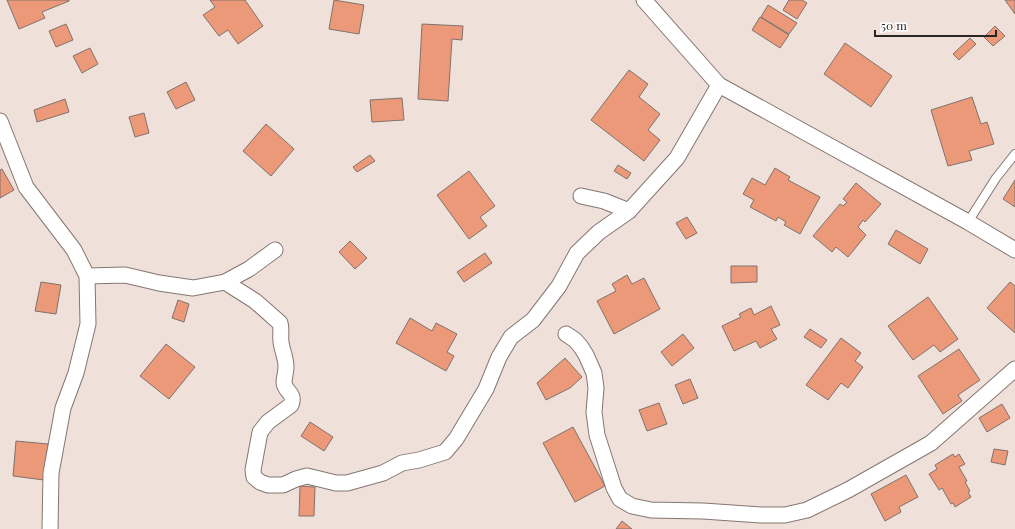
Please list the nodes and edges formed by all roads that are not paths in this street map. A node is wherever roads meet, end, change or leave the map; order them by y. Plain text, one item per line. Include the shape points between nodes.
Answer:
1 (644, 0) edge
2 (719, 85) junction
3 (0, 121) edge
4 (1015, 154) edge
5 (581, 196) dead end
6 (629, 211) junction
7 (968, 222) junction
8 (274, 250) dead end
9 (1015, 250) edge
10 (87, 276) junction
11 (225, 282) junction
12 (566, 334) dead end
13 (1015, 369) edge
14 (50, 529) edge

1 - 2 street
2 - 6 street via 677,158
2 - 7 street
3 - 10 street via 26,186 74,250
4 - 7 lane
5 - 6 street via 604,201
6 - 11 street via 599,232 577,253 558,286 533,320 511,337 499,357 486,389 456,439 445,452 402,463 383,473 347,483 308,476 283,485 268,485 254,478 253,470 260,432 268,422 291,405 292,396 284,381 286,365 281,341 282,328 280,323 255,302
7 - 9 street
8 - 11 street via 249,269
10 - 11 street via 125,275 193,288
10 - 14 street via 88,324 76,372 63,408 53,458
12 - 13 street via 581,347 594,373 597,436 614,488 620,499 632,506 651,510 769,515 785,515 807,510 931,443

